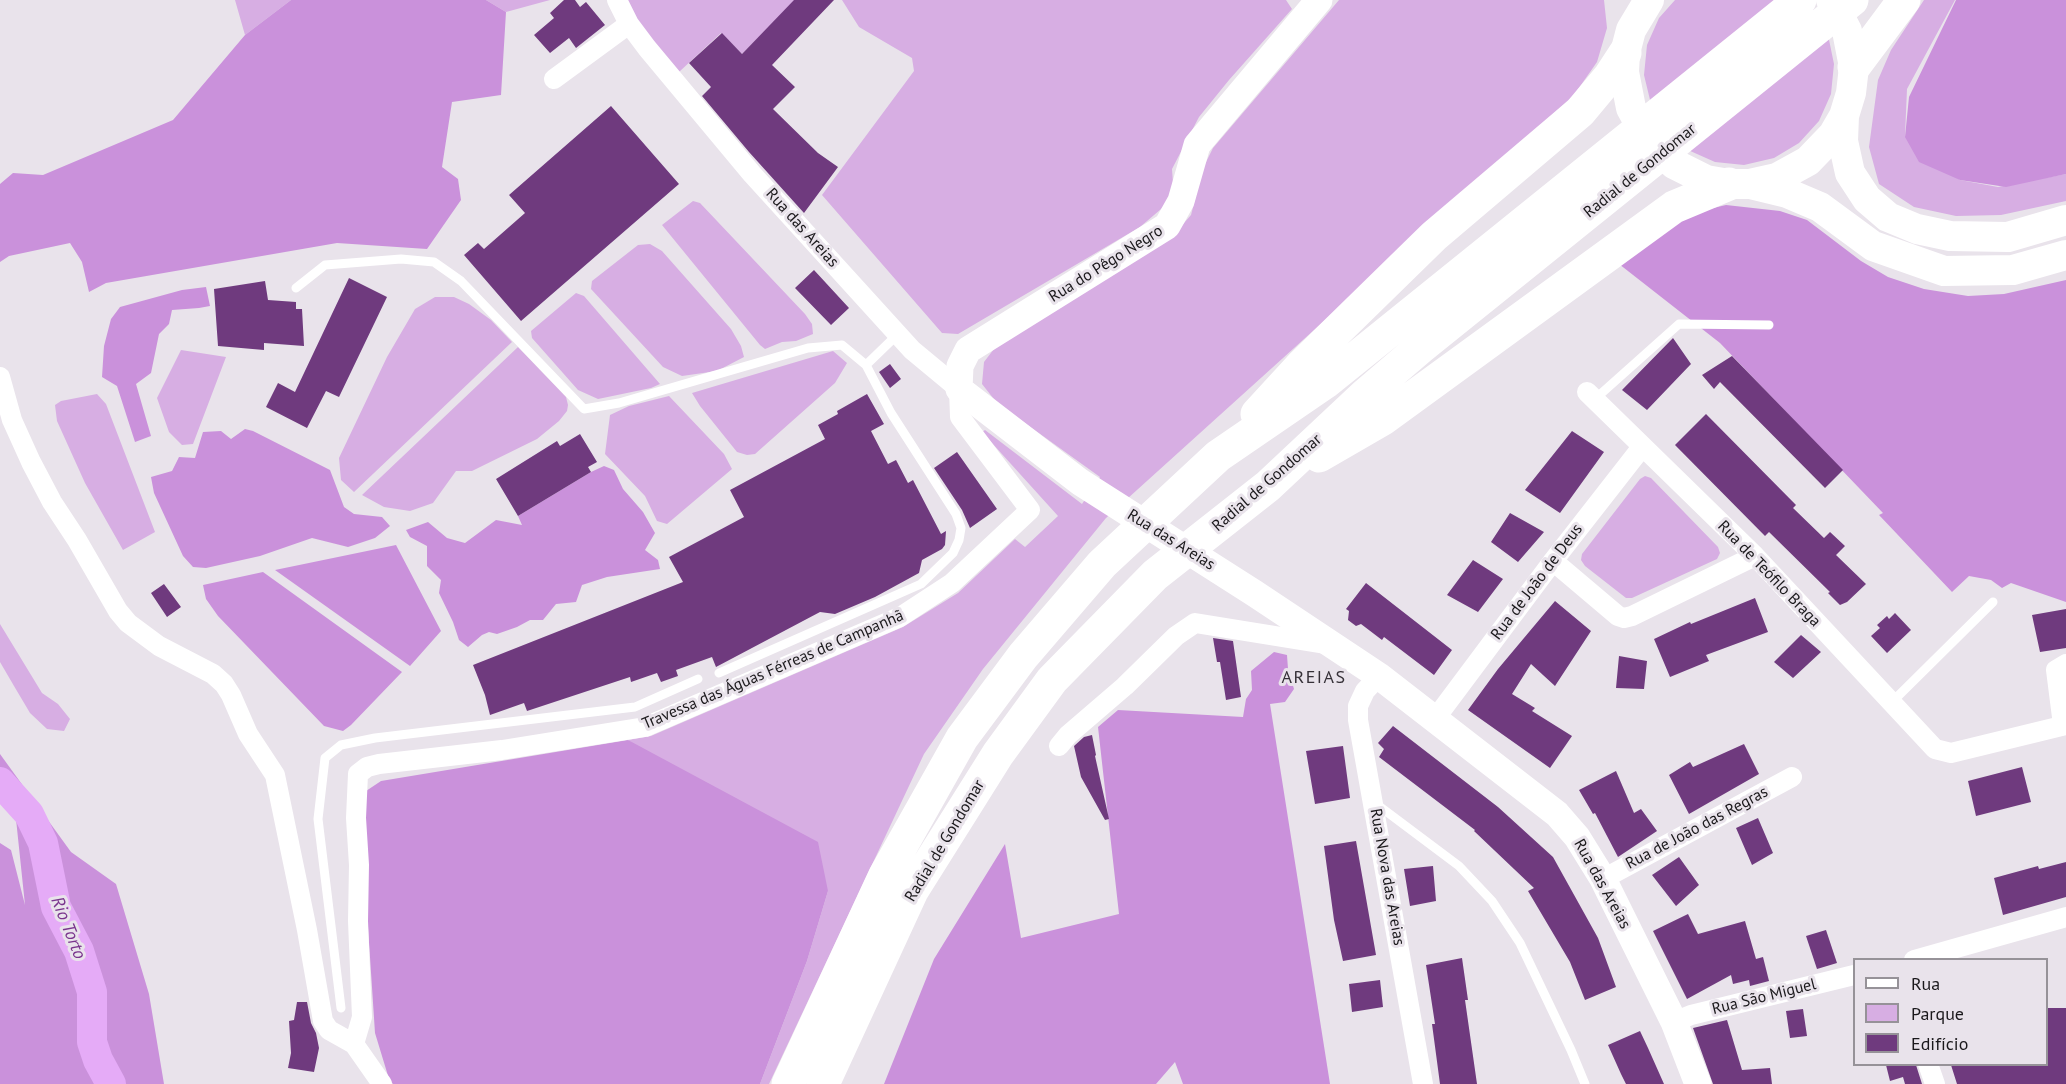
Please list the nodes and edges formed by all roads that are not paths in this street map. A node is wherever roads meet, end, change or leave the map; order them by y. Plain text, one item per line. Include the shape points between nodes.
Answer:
1 (617, 0) edge
2 (1319, 0) edge
3 (1626, 0) edge
4 (1649, 0) edge
5 (1800, 0) edge
6 (1831, 0) edge
7 (1852, 0) edge
8 (1904, 0) edge
9 (629, 24) junction
10 (1628, 41) junction
11 (1854, 67) junction
12 (554, 79) dead end
13 (1844, 116) junction
14 (1739, 184) junction
15 (2066, 220) edge
16 (2066, 255) edge
17 (296, 288) dead end
18 (1770, 325) dead end
19 (898, 334) junction
20 (866, 365) junction
21 (0, 377) edge
22 (959, 389) junction
23 (1591, 395) joint
24 (1642, 447) junction
25 (1218, 456) junction
26 (1268, 486) junction
27 (1755, 556) junction
28 (1553, 561) junction
29 (1993, 602) dead end
30 (1329, 644) junction
31 (2066, 664) edge
32 (719, 673) dead end
33 (1379, 676) junction
34 (698, 679) dead end
35 (1892, 702) junction
36 (1435, 719) junction
37 (2065, 725) edge
38 (1059, 746) dead end
39 (1792, 777) dead end
40 (1373, 802) junction
41 (1603, 879) junction
42 (2066, 918) edge
43 (1921, 958) edge
44 (1853, 975) edge
45 (341, 1008) dead end
46 (1674, 1022) junction
47 (354, 1044) junction
48 (1928, 1066) edge
49 (382, 1084) edge
50 (788, 1084) edge
51 (823, 1084) edge
52 (1423, 1084) edge
53 (1585, 1084) edge
54 (1698, 1084) edge
55 (1935, 1084) edge

1 - 9 street, Rua das Areias
2 - 22 street, Rua do Pêgo Negro via 1197,145 1181,201 1167,226 968,350 960,366
3 - 10 street
4 - 10 main road
5 - 25 highway, Radial de Gondomar via 1326,382
6 - 11 main road via 1847,31
7 - 26 highway, Radial de Gondomar via 1420,348
8 - 11 highway
9 - 12 street
9 - 19 street, Rua das Areias via 752,174
10 - 14 main road via 1624,72 1631,108 1648,139 1674,164 1706,180
10 - 25 highway via 1610,76 1580,112 1426,244 1303,363
11 - 13 main road
13 - 14 main road via 1833,135 1808,161 1777,178
13 - 15 main road via 1843,141 1850,173 1867,199 1888,217 1950,236 2008,237
14 - 16 main road via 1787,194 1820,207 1873,246 1944,271 2013,270
14 - 26 highway via 1674,207 1383,419
17 - 20 lane via 325,265 401,259 434,262 461,281 584,409 619,403 808,348 842,345
18 - 23 lane via 1679,324
19 - 20 lane
19 - 22 street, Rua das Areias
20 - 32 lane via 891,413 956,514 961,528 953,553 921,584
21 - 47 street via 12,420 31,462 118,611 159,646 213,674 224,684 248,734 275,775 323,1021 329,1030
22 - 30 street, Rua das Areias via 1080,482
22 - 47 street, Travessa das Águas Férreas de Campanhã via 960,417 1030,510 952,583 900,617 645,727 502,750 379,764 358,774 358,921 363,1017
23 - 24 street, Rua de Teófilo Braga
24 - 27 street, Rua de Teófilo Braga
24 - 28 street, Rua de João de Deus
25 - 50 highway, Radial de Gondomar via 1102,564 1023,656 962,738 885,875
26 - 51 highway, Radial de Gondomar via 1155,575 1052,680 998,754 912,891
27 - 28 street via 1624,618
27 - 35 street, Rua de Teófilo Braga
28 - 36 street, Rua de João de Deus
29 - 35 lane
30 - 33 street, Rua das Areias
30 - 38 street via 1195,623 1176,636
31 - 37 street via 2056,670
33 - 36 street, Rua das Areias
33 - 40 street, Rua Nova das Areias via 1358,706
34 - 45 lane via 635,707 375,738 341,745 326,758 318,819
35 - 37 street, Rua de Teófilo Braga via 1935,749 1951,753
36 - 41 street, Rua das Areias via 1557,814 1577,837
39 - 41 street, Rua de João das Regras
40 - 52 street, Rua Nova das Areias
40 - 53 lane via 1459,866 1492,901 1520,943
41 - 46 street, Rua das Areias
42 - 43 street
44 - 46 street, Rua São Miguel
46 - 54 street, Rua das Areias
47 - 49 street
48 - 55 street

